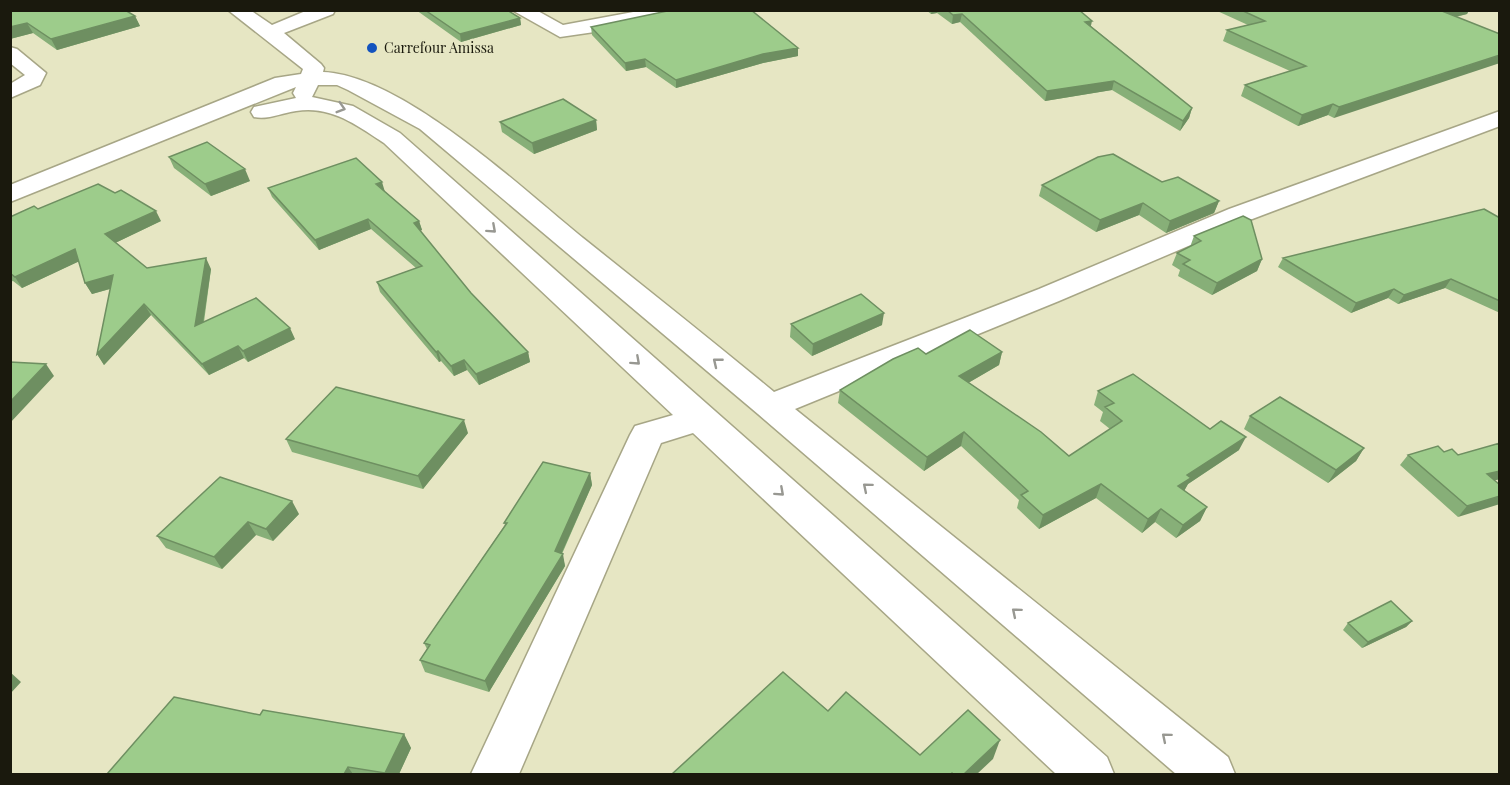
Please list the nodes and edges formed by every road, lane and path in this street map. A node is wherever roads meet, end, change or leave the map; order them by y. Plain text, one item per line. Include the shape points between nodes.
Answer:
1 (237, 10) edge
2 (326, 10) edge
3 (521, 10) edge
4 (668, 10) edge
5 (270, 32) junction
6 (10, 53) edge
7 (306, 90) junction
8 (10, 92) edge
9 (1500, 118) edge
10 (10, 194) edge
11 (10, 214) edge
12 (770, 406) junction
13 (700, 419) junction
14 (495, 774) edge
15 (1090, 774) edge
16 (1211, 774) edge

1 - 5 street
2 - 5 street
3 - 4 street via 560,30 622,22
5 - 7 street via 314,68
6 - 8 street via 36,73 33,81
7 - 10 street via 261,91
7 - 11 street via 262,112
12 -> 7 street via 428,124 340,79
7 -> 13 street via 347,109 392,138
9 - 12 street via 1238,215
16 -> 12 street
13 - 14 street via 646,435
13 -> 15 street

